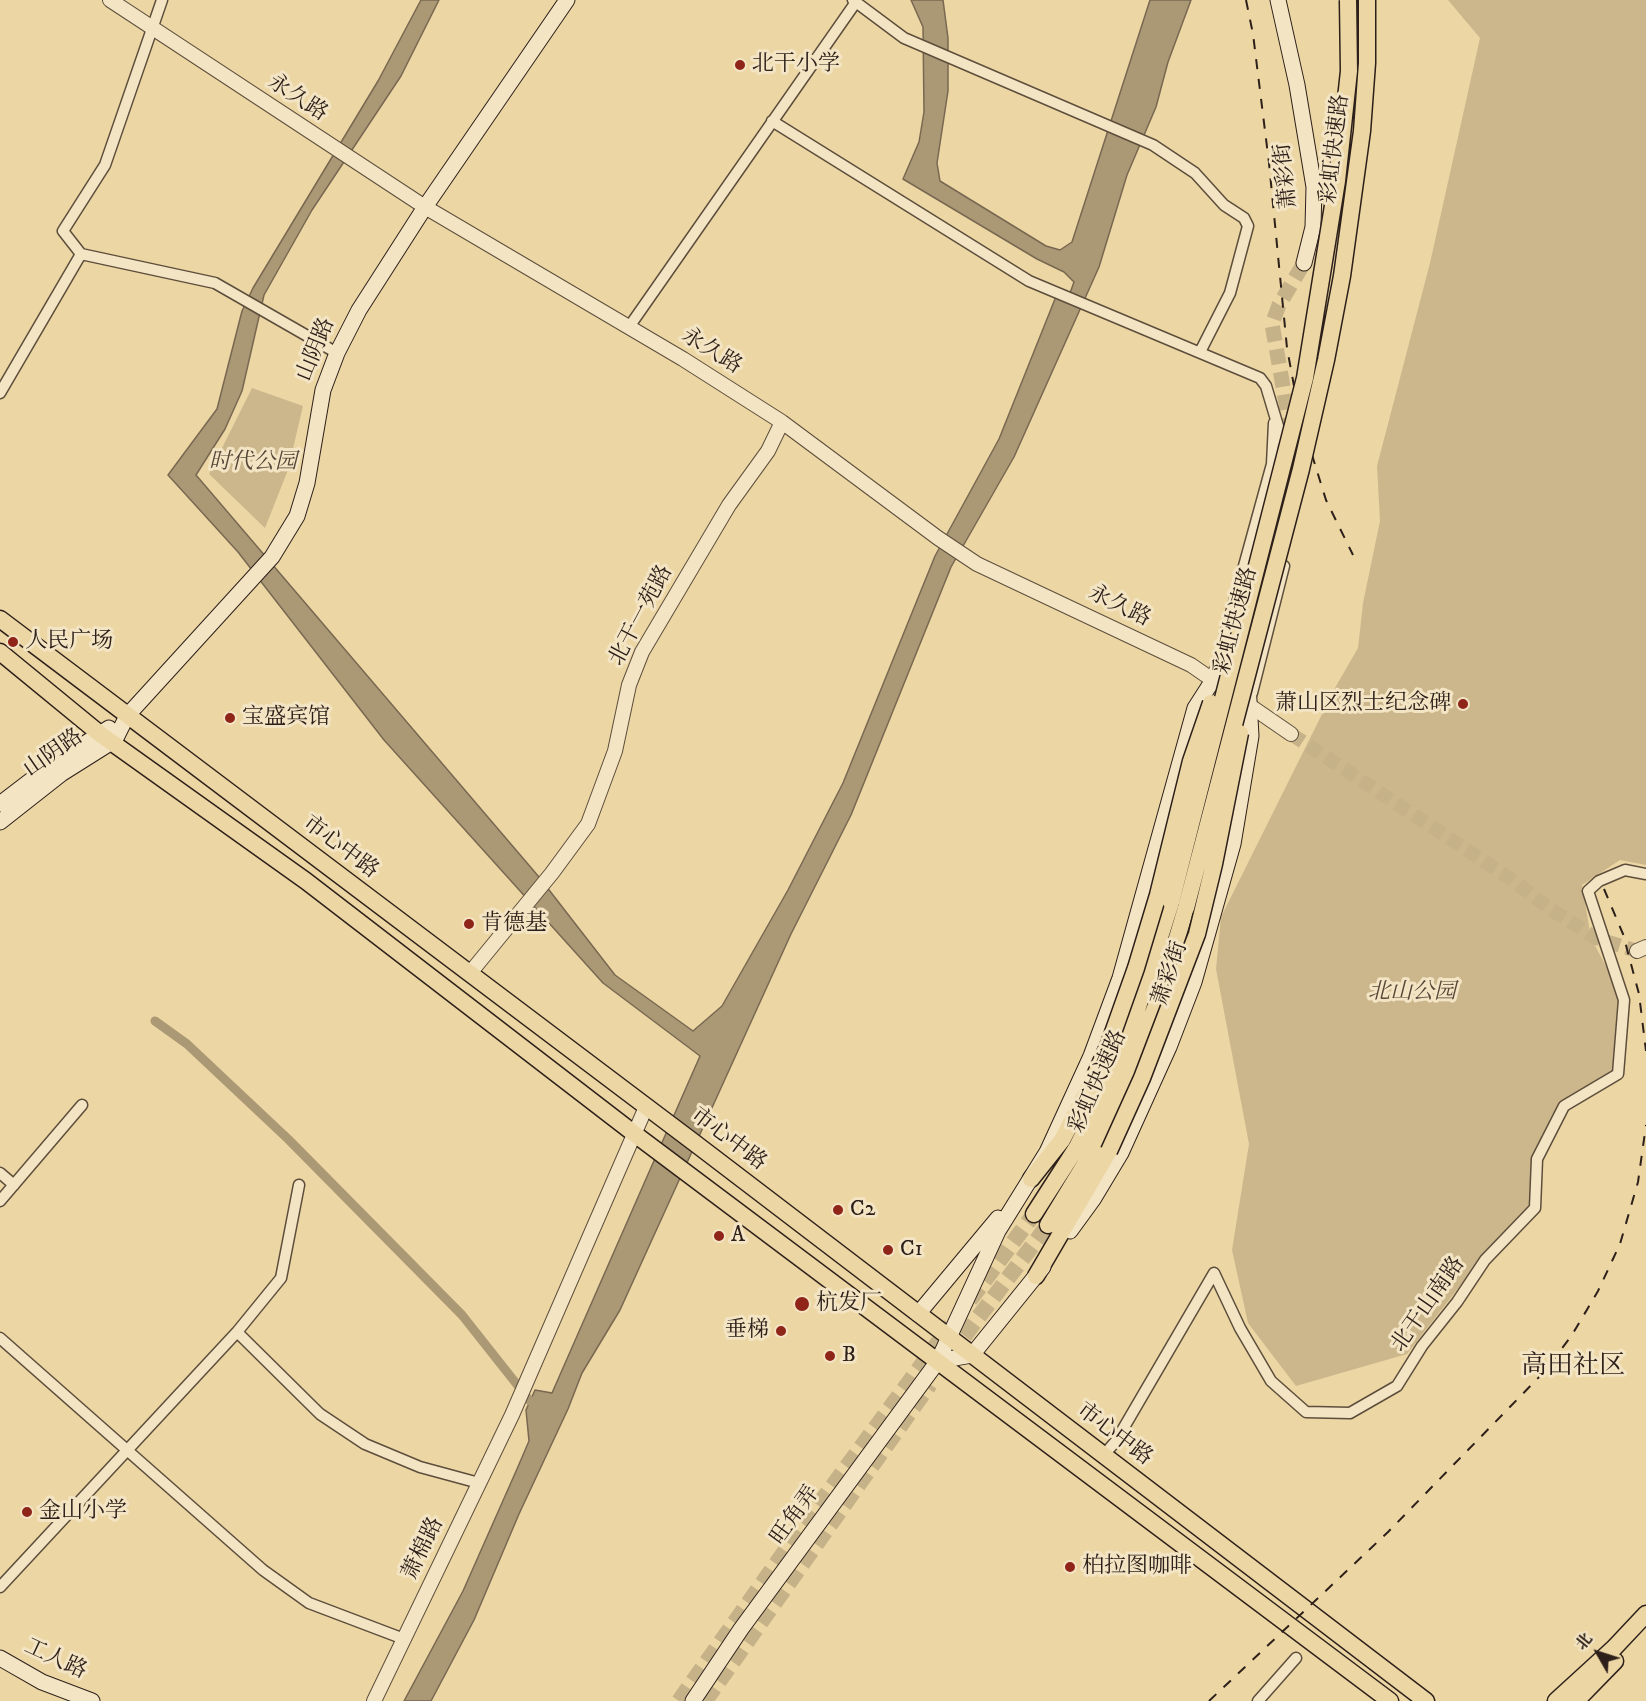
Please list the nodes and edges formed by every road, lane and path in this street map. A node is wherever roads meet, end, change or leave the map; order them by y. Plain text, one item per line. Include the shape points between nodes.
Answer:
1 (110, 0) edge
2 (162, 0) edge
3 (567, 0) edge
4 (1278, 0) edge
5 (1348, 0) edge
6 (1367, 0) edge
7 (855, 1) edge
8 (150, 27) junction
9 (772, 122) junction
10 (424, 207) junction
11 (81, 254) junction
12 (1301, 262) tunnel mouth
13 (629, 327) junction
14 (1200, 351) junction
15 (337, 352) junction
16 (0, 393) edge
17 (1273, 411) junction
18 (782, 422) junction
19 (1272, 493) dead end
20 (1288, 497) dead end
21 (1246, 606) junction
22 (1263, 611) junction
23 (0, 619) edge
24 (0, 652) edge
25 (1213, 680) junction
26 (1248, 705) junction
27 (127, 716) junction
28 (1291, 734) tunnel mouth
29 (106, 738) junction
30 (0, 804) edge
31 (0, 822) edge
32 (1646, 874) edge
33 (1178, 905) junction
34 (470, 973) junction
35 (82, 1105) dead end
36 (646, 1107) junction
37 (636, 1135) junction
38 (0, 1173) edge
39 (1031, 1179) junction
40 (14, 1185) junction
41 (299, 1185) dead end
42 (0, 1201) edge
43 (1034, 1214) tunnel mouth
44 (1048, 1225) tunnel mouth
45 (1036, 1276) junction
46 (918, 1314) junction
47 (237, 1332) junction
48 (0, 1338) edge
49 (951, 1339) junction
50 (972, 1355) junction
51 (939, 1361) junction
52 (127, 1451) junction
53 (1103, 1456) junction
54 (479, 1483) junction
55 (0, 1587) edge
56 (1646, 1614) edge
57 (1646, 1628) edge
58 (404, 1639) junction
59 (0, 1658) edge
60 (1296, 1658) dead end
61 (92, 1701) edge
62 (374, 1701) edge
63 (693, 1701) edge
64 (1258, 1701) edge
65 (1390, 1701) edge
66 (1426, 1701) edge
67 (1556, 1701) edge
68 (1576, 1701) edge

1 - 8 street, 永久路
2 - 8 street
3 - 10 main road, 山阴路
4 - 12 main road, 萧彩街 via 1314,187 1314,213
5 - 21 main road, 彩虹快速路, bridge via 1348,71 1331,232 1295,422
6 - 22 main road, 彩虹快速路, bridge via 1364,107 1342,276 1315,409
7 - 9 street
7 - 14 street via 904,38 1153,145 1195,173 1224,205 1244,218 1248,226 1230,293
8 - 10 street, 永久路
8 - 11 street via 105,165 63,231
9 - 13 street
9 - 14 street via 1029,281
10 - 13 street, 永久路
10 - 15 main road, 山阴路
11 - 15 street via 214,283
11 - 16 street
13 - 18 street, 永久路
14 - 17 street via 1260,378
15 - 27 main road, 山阴路 via 323,390 308,483 297,516 273,556 250,584
17 - 25 street via 1272,464
17 - 26 street via 1293,475 1296,510
18 - 25 street, 永久路 via 976,564 1191,665
18 - 34 street, 北干一苑路 via 768,451 729,505 642,652 629,685 615,751 588,824
19 - 25 main road via 1236,624
20 - 26 main road, 萧彩街 via 1247,689
21 - 33 main road, 彩虹快速路, bridge
21 - 39 main road, bridge via 1191,761 1158,895 1109,1044 1062,1140
22 - 33 main road, 彩虹快速路, bridge
22 - 45 main road, bridge via 1197,934 1142,1078 1109,1151
23 - 27 main road, 市心中路
24 - 29 main road, 市心中路
25 - 26 street, 永久路
25 - 39 main road via 1195,708 1116,989 1092,1056
26 - 28 street, 永久路
26 - 45 main road, 萧彩街 via 1251,736 1233,844 1213,921 1169,1047 1121,1152 1094,1197
27 - 29 main road, 山阴路
27 - 34 main road, 市心中路
29 - 30 main road, 山阴路 via 47,768
29 - 31 main road, 山阴路
29 - 37 main road, 市心中路 via 306,881
32 - 53 street, 北干山南路 via 1625,870 1599,881 1588,891 1624,1000 1618,1074 1564,1106 1537,1159 1535,1208 1485,1260 1397,1386 1350,1413 1306,1412 1271,1381 1239,1328 1214,1273 1116,1442
33 - 43 main road, 彩虹快速路 via 1110,1080 1077,1146
33 - 44 main road, 彩虹快速路 via 1162,987 1125,1086 1087,1161
34 - 36 main road, 市心中路
35 - 40 street
36 - 37 street
36 - 46 main road, 市心中路
37 - 51 main road, 市心中路
37 - 54 street, 萧棉路
38 - 40 street
39 - 46 main road
39 - 49 main road via 998,1231
40 - 42 street
41 - 47 street via 281,1278
45 - 50 main road, 萧彩街
46 - 49 main road, 市心中路
47 - 52 street
47 - 54 street via 320,1414 365,1444 420,1467
48 - 52 street
49 - 50 main road, 市心中路
49 - 51 main road
50 - 51 main road
50 - 53 main road, 市心中路
51 - 63 main road, 旺角弄 via 741,1629
51 - 65 main road, 市心中路
52 - 55 street
52 - 58 street via 263,1570 309,1603
53 - 66 main road, 市心中路
54 - 58 street, 萧棉路
56 - 67 main road
57 - 68 main road
58 - 62 street, 萧棉路
59 - 61 main road, 工人路 via 42,1682
60 - 64 street

